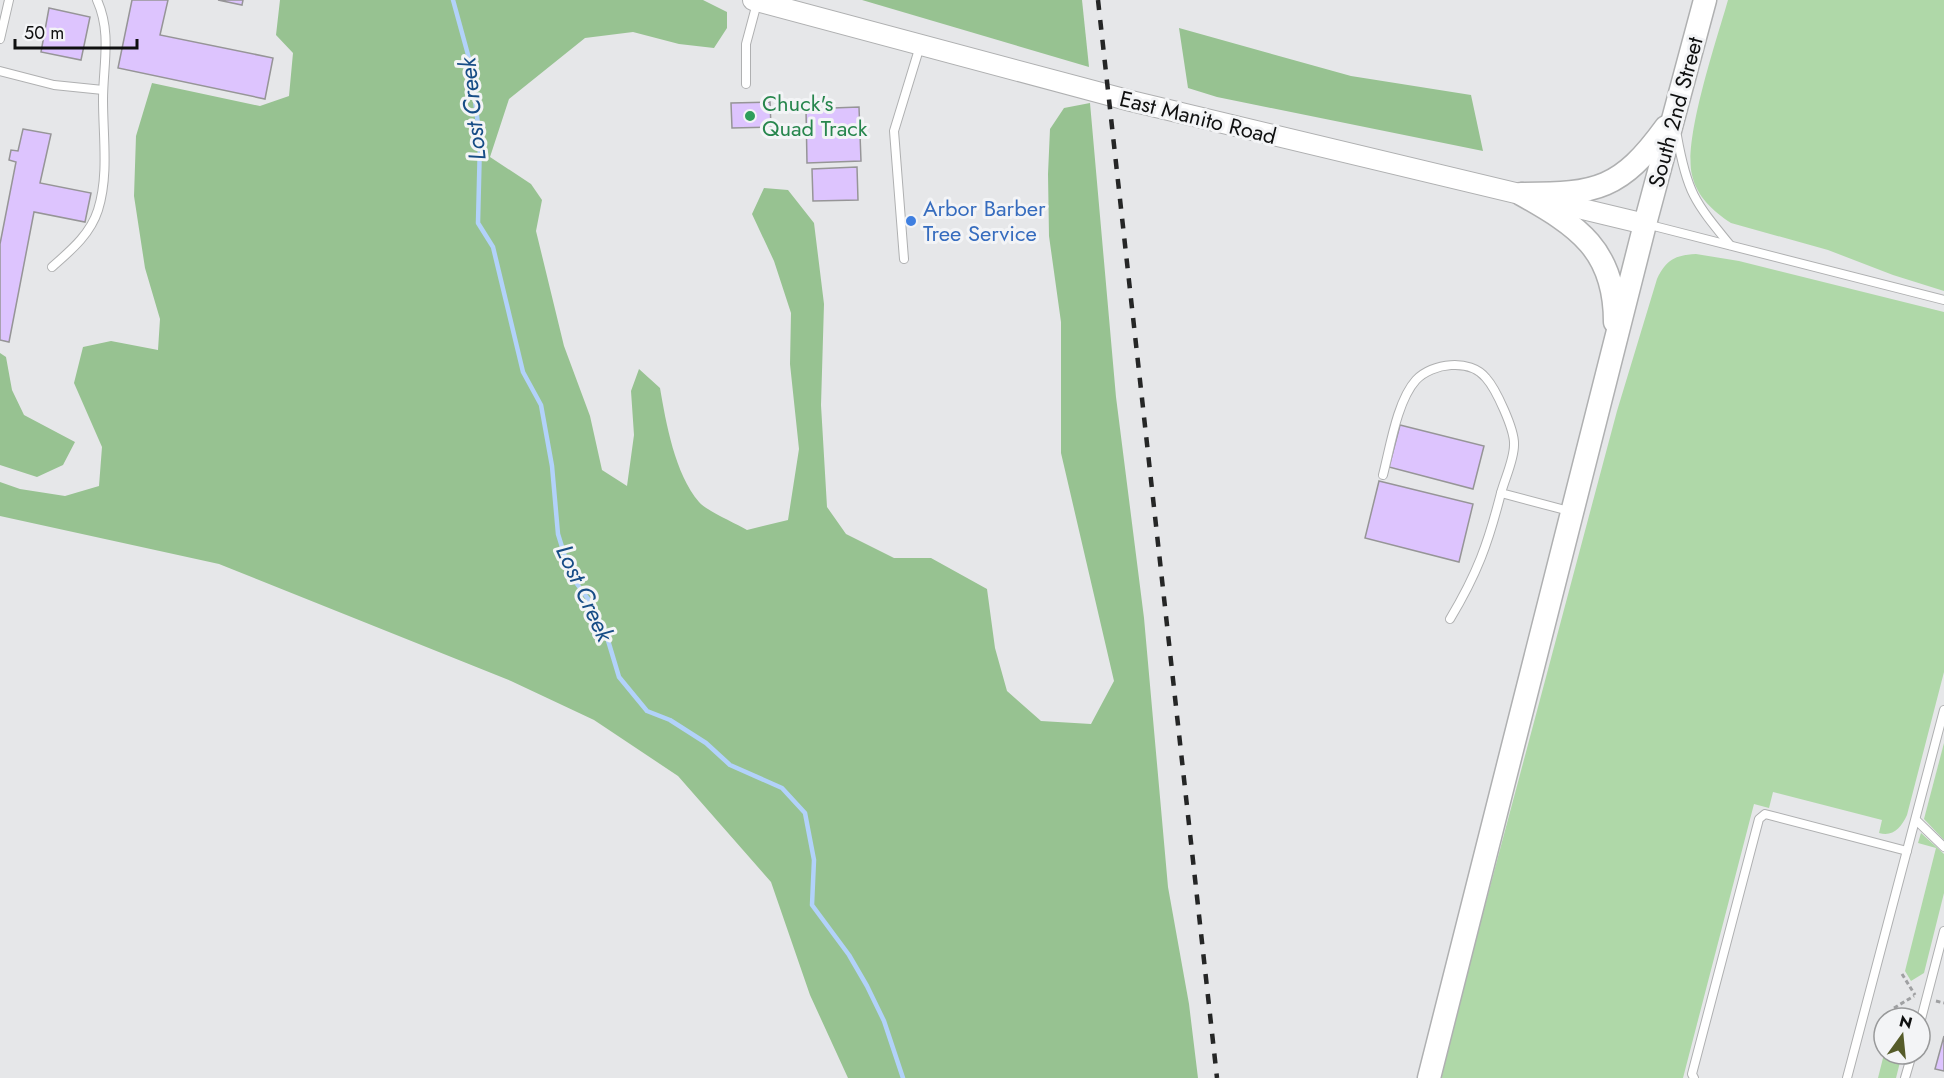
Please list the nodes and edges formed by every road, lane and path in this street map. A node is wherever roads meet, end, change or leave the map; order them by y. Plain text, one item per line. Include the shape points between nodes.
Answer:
1 (9, 0) edge
2 (98, 0) edge
3 (1705, 0) edge
4 (755, 1) edge
5 (0, 39) edge
6 (921, 44) junction
7 (0, 71) edge
8 (746, 84) dead end
9 (103, 90) junction
10 (1674, 116) junction
11 (1521, 194) junction
12 (1645, 224) junction
13 (1730, 245) junction
14 (904, 259) dead end
15 (52, 267) dead end
16 (1944, 300) edge
17 (1614, 350) junction
18 (1383, 475) dead end
19 (1501, 493) junction
20 (1573, 512) junction
21 (1450, 620) dead end
22 (1944, 710) edge
23 (1916, 820) junction
24 (1944, 847) edge
25 (1907, 851) junction
26 (1944, 932) edge
27 (1902, 974) dead end
28 (1897, 1006) edge
29 (1924, 1006) edge
30 (1429, 1078) edge
31 (1694, 1078) edge
32 (1847, 1078) edge

1 - 5 lane
2 - 9 lane via 105,18 107,46
3 - 10 main road, South 2nd Street
4 - 6 street, East Manito Road
4 - 8 lane via 746,44
6 - 11 street, East Manito Road via 1131,101
6 - 14 lane via 894,131
7 - 9 lane via 54,85
9 - 15 lane via 105,165 98,211 87,232
10 - 11 main road via 1637,164 1610,183 1570,194
10 - 12 main road, South 2nd Street
10 - 13 lane via 1688,188 1701,211
11 - 12 street, East Manito Road
11 - 17 main road via 1566,220 1596,251 1609,276 1615,301
12 - 13 lane
12 - 17 main road, South 2nd Street
13 - 16 lane
17 - 20 main road
18 - 19 lane via 1401,409 1416,380 1439,366 1467,366 1485,376 1505,413 1515,444
19 - 20 lane
19 - 21 lane via 1475,577
20 - 30 main road
22 - 23 lane
23 - 24 lane
23 - 25 lane
25 - 31 lane via 1765,814 1759,819 1701,1037
25 - 32 lane
26 - 29 lane
27 - 28 path via 1917,996

